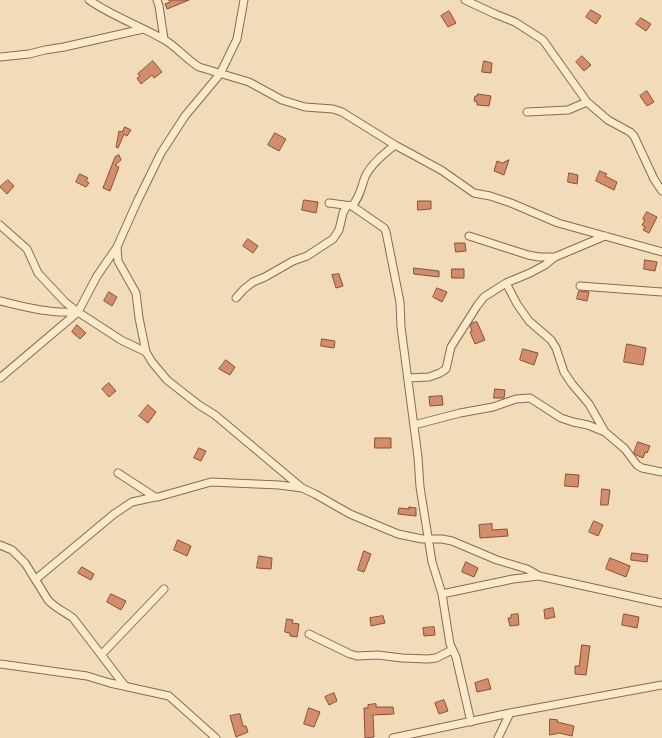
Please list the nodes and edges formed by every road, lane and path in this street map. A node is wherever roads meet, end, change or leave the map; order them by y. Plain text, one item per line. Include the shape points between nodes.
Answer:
1 (89, 0) edge
2 (157, 0) edge
3 (244, 0) edge
4 (465, 0) edge
5 (143, 29) junction
6 (164, 39) junction
7 (0, 57) edge
8 (220, 74) junction
9 (587, 102) junction
10 (527, 112) dead end
11 (396, 145) junction
12 (662, 190) edge
13 (329, 203) dead end
14 (350, 206) junction
15 (0, 225) edge
16 (469, 236) dead end
17 (605, 236) junction
18 (117, 247) junction
19 (662, 252) edge
20 (555, 257) junction
21 (506, 283) junction
22 (580, 286) dead end
23 (662, 292) edge
24 (236, 298) dead end
25 (0, 301) edge
26 (78, 312) junction
27 (146, 352) junction
28 (0, 378) edge
29 (408, 378) junction
30 (414, 425) junction
31 (605, 432) junction
32 (662, 472) edge
33 (118, 473) dead end
34 (302, 488) junction
35 (155, 497) junction
36 (429, 540) junction
37 (0, 545) edge
38 (539, 576) junction
39 (36, 579) junction
40 (164, 589) dead end
41 (442, 594) junction
42 (662, 603) edge
43 (309, 634) dead end
44 (452, 650) junction
45 (101, 655) junction
46 (0, 664) edge
47 (662, 685) edge
48 (125, 686) junction
49 (510, 713) junction
50 (471, 722) junction
51 (216, 738) edge
52 (393, 738) edge
53 (498, 738) edge

1 - 5 street via 110,14
2 - 6 street
3 - 8 street via 237,39
4 - 9 street via 515,22 543,40
5 - 6 street
5 - 7 street via 29,54
6 - 8 street via 192,63
8 - 11 street via 249,82 282,100 305,107 342,112
8 - 18 street via 185,116 161,153
9 - 10 street via 568,110
9 - 12 street via 608,120 634,136 654,179
11 - 14 street via 369,170 358,200
11 - 17 street via 441,170 474,193 497,198 558,223
13 - 14 street
14 - 24 street via 343,213 339,230 333,239 307,256 292,261 253,282
14 - 29 street via 384,228 386,232 400,302
15 - 26 street via 27,249 38,273
16 - 20 street via 528,255
17 - 19 street
17 - 20 street
18 - 26 street via 97,276
18 - 27 street via 118,261 136,293
20 - 21 street via 530,273
21 - 29 street via 484,297 477,306 451,347 446,369 429,377
21 - 31 street via 529,321 551,340 564,372 589,404
22 - 23 street
25 - 26 street via 48,311
26 - 27 street via 121,340
26 - 28 street
27 - 34 street via 167,380 215,415
29 - 30 street
30 - 31 street via 493,407 516,399 530,398 561,418 588,424
30 - 36 street via 420,487
31 - 32 street via 625,449 637,465
33 - 35 street
34 - 35 street via 211,482
34 - 36 street via 350,514 398,534
35 - 39 street via 132,502 114,514
36 - 38 street via 452,541 497,560 527,569
36 - 41 street via 432,562
37 - 39 street via 12,550
38 - 41 street
38 - 42 street
39 - 45 street via 48,600 73,618
40 - 45 street
41 - 44 street
43 - 44 street via 358,656 428,659
44 - 50 street via 456,657
45 - 48 street
46 - 48 street via 87,676
47 - 49 street
48 - 51 street via 169,696
49 - 50 street
49 - 53 street
50 - 52 street

